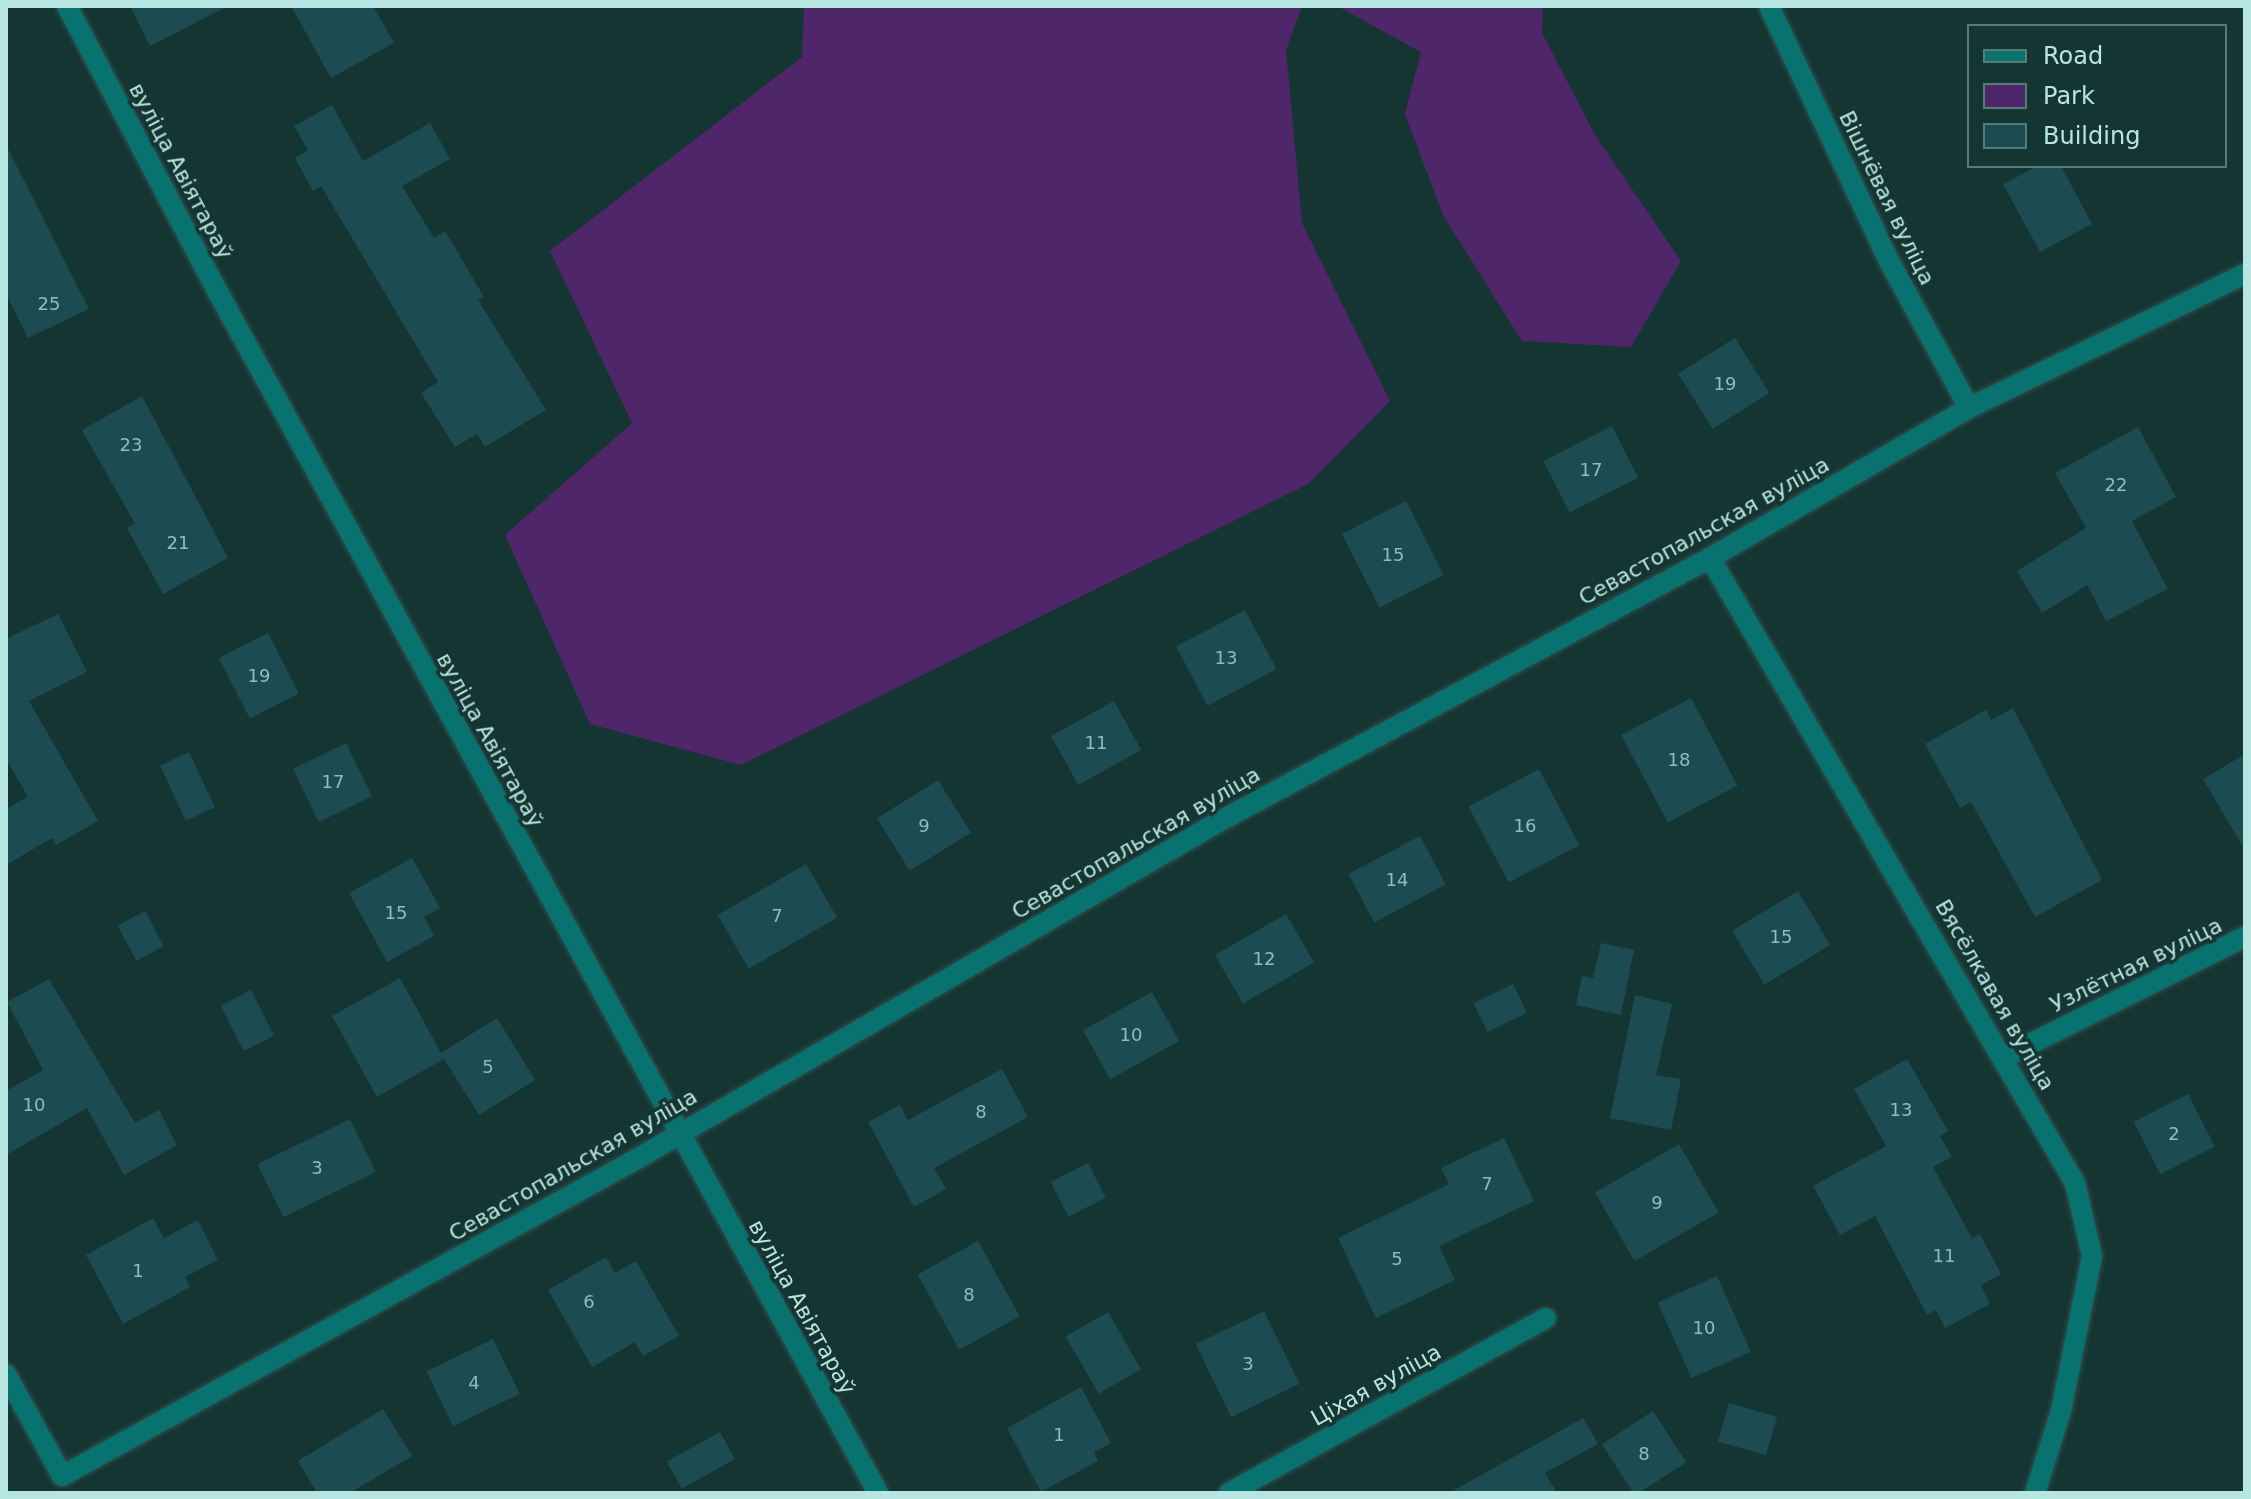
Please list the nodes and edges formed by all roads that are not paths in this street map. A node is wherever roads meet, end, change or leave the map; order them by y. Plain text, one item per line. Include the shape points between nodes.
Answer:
1 (67, 6) edge
2 (1769, 6) edge
3 (2245, 274) edge
4 (1969, 408) junction
5 (1710, 558) junction
6 (2245, 937) edge
7 (2004, 1057) junction
8 (678, 1133) junction
9 (1546, 1318) dead end
10 (6, 1374) edge
11 (878, 1493) edge
12 (1229, 1493) edge
13 (2035, 1493) edge

1 - 8 street, вуліца Авіятараў
2 - 4 street, Вішнёвая вуліца via 1889,261
3 - 4 street, Севастопальская вуліца
4 - 5 street, Севастопальская вуліца
5 - 7 street, Вясёлкавая вуліца
5 - 8 street, Севастопальская вуліца via 1222,820
6 - 7 street, Узлётная вуліца
7 - 13 street, Вясёлкавая вуліца via 2075,1183 2092,1256 2061,1411
8 - 10 street, Севастопальская вуліца via 62,1476
8 - 11 street, вуліца Авіятараў
9 - 12 street, Ціхая вуліца

